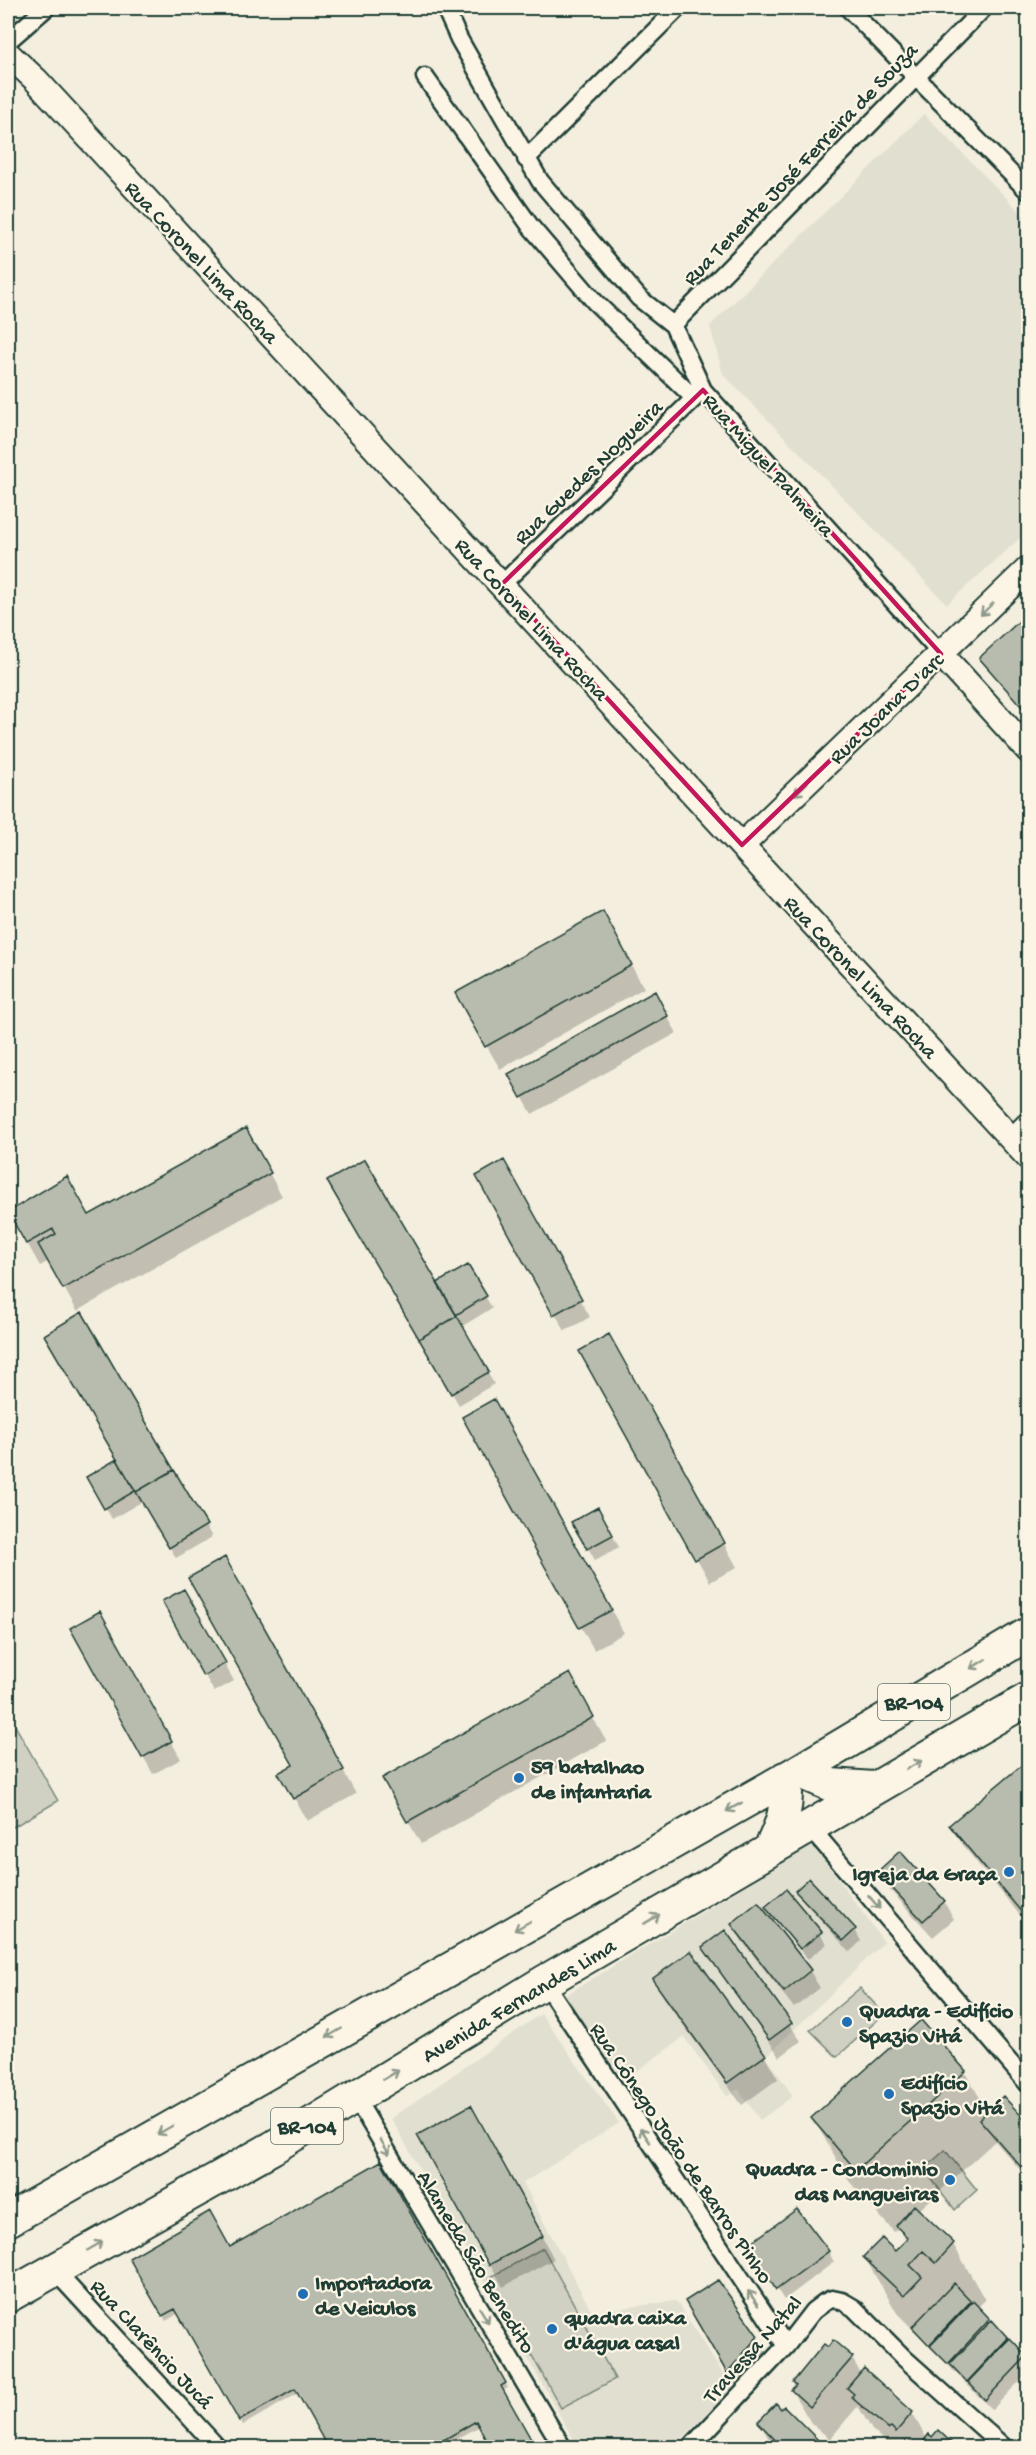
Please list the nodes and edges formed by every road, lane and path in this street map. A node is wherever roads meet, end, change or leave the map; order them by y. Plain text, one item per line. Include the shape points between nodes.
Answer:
1 (46, 8) edge
2 (445, 8) edge
3 (678, 8) edge
4 (848, 8) edge
5 (984, 8) edge
6 (8, 41) edge
7 (8, 54) edge
8 (8, 74) edge
9 (915, 76) junction
10 (425, 77) dead end
11 (36, 80) junction
12 (526, 159) junction
13 (1029, 191) edge
14 (673, 325) junction
15 (699, 394) junction
16 (1029, 568) edge
17 (502, 584) junction
18 (941, 654) junction
19 (1029, 750) edge
20 (742, 845) junction
21 (1023, 1141) edge
22 (1029, 1634) edge
23 (1029, 1700) edge
24 (792, 1775) junction
25 (873, 1788) junction
26 (809, 1826) junction
27 (770, 1849) junction
28 (544, 1982) junction
29 (1029, 2084) edge
30 (356, 2097) junction
31 (8, 2220) edge
32 (54, 2270) junction
33 (8, 2296) edge
34 (786, 2346) junction
35 (218, 2448) edge
36 (563, 2448) edge
37 (690, 2448) edge
38 (1005, 2448) edge

1 - 6 street
2 - 12 street, Rua Miguel Palmeira
3 - 12 street
4 - 9 street
5 - 9 street, Rua Tenente José Ferreira de Souza
7 - 11 street, Rua Coronel Lima Rocha
8 - 11 street
9 - 13 street
9 - 14 street, Rua Tenente José Ferreira de Souza
10 - 15 street, Rua Miguel Palmeira via 531,227 596,302
11 - 17 street, Rua Coronel Lima Rocha
12 - 14 street, Rua Miguel Palmeira via 540,181 639,298
14 - 15 street, Rua Miguel Palmeira
15 - 17 street, Rua Guedes Nogueira
15 - 18 street, Rua Miguel Palmeira
16 -> 18 street, Rua Joana D'arc
17 - 20 street, Rua Coronel Lima Rocha
18 - 19 street, Rua Miguel Palmeira
18 -> 20 street, Rua Joana D'arc
20 - 21 street, Rua Coronel Lima Rocha
22 -> 24 highway, BR-104
25 -> 23 highway, Avenida Fernandes Lima / BR-104
24 - 25 highway via 831,1785
24 - 27 highway via 784,1816
24 -> 31 highway, BR-104
25 - 26 highway, Avenida Fernandes Lima / BR-104
26 - 27 highway, Avenida Fernandes Lima / BR-104
26 -> 29 street
28 -> 27 highway, Avenida Fernandes Lima / BR-104
30 -> 28 highway, Avenida Fernandes Lima / BR-104
34 -> 28 street, Rua Cônego João de Barros Pinho
32 -> 30 highway, Avenida Fernandes Lima / BR-104
30 -> 36 street, Alameda São Benedito
32 - 33 highway, Avenida Fernandes Lima / BR-104
32 - 35 street, Rua Clarêncio Jucá
34 - 37 street, Travessa Natal
34 - 38 street, Travessa Natal via 813,2311 832,2299 842,2301

